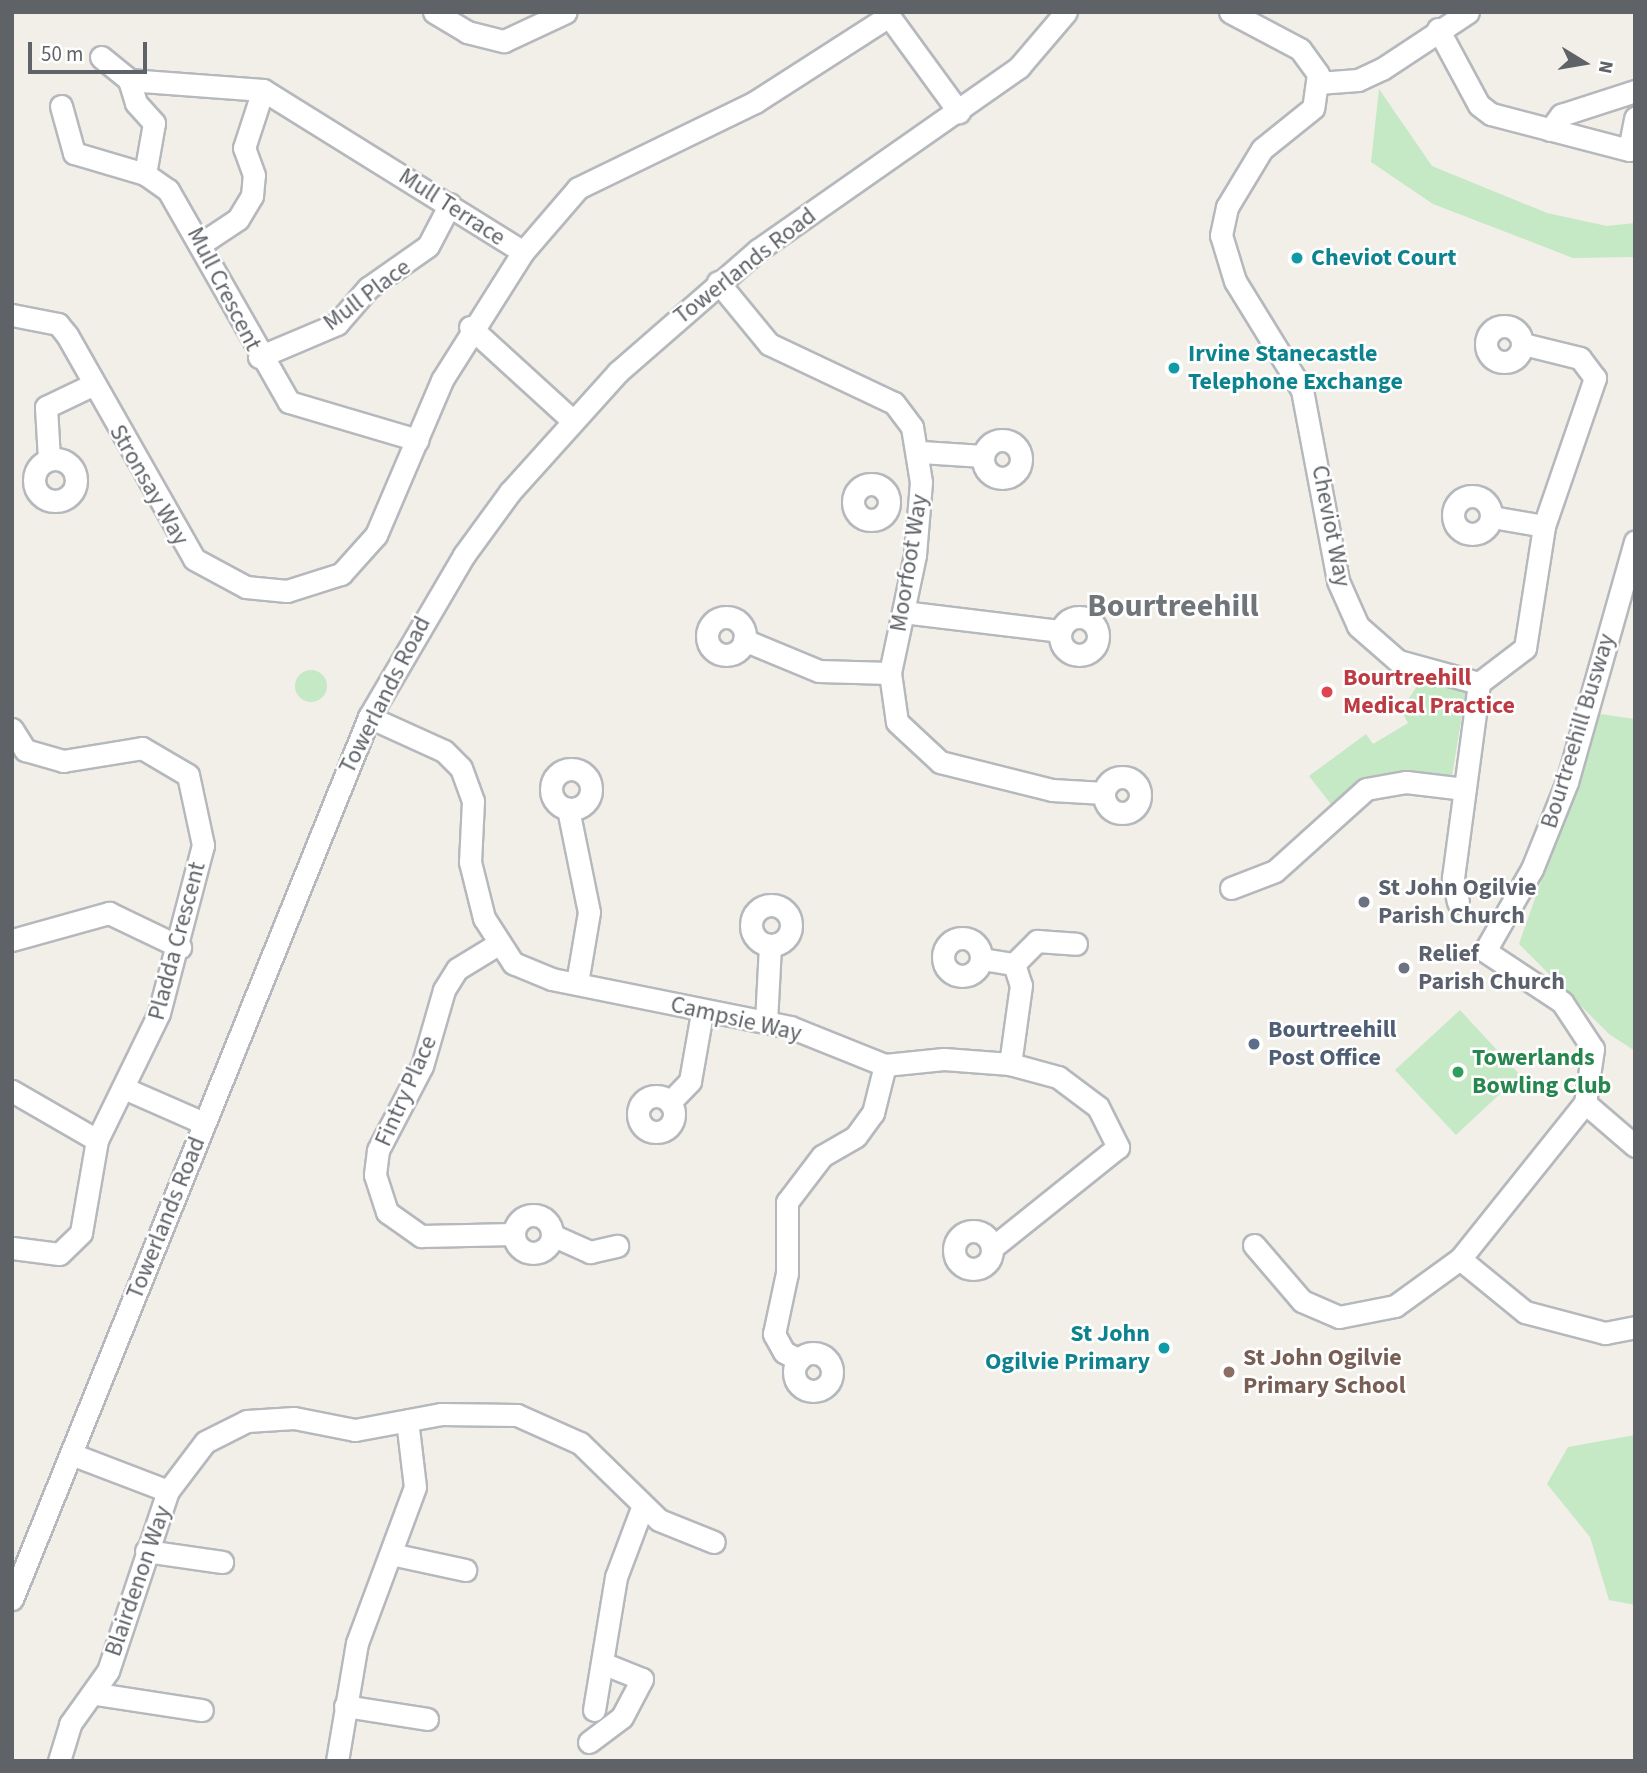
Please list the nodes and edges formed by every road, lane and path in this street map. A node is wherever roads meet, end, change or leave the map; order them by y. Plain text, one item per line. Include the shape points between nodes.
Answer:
1 (434, 12) edge
2 (566, 12) edge
3 (1066, 12) edge
4 (1230, 12) edge
5 (1468, 12) edge
6 (888, 14) edge
7 (1438, 29) junction
8 (102, 57) dead end
9 (129, 80) junction
10 (1318, 83) junction
11 (263, 90) junction
12 (1635, 91) edge
13 (61, 106) dead end
14 (959, 112) junction
15 (1635, 118) edge
16 (1550, 131) junction
17 (145, 174) junction
18 (450, 204) junction
19 (202, 243) junction
20 (523, 252) junction
21 (718, 282) junction
22 (12, 315) edge
23 (470, 327) junction
24 (1523, 344) dead end
25 (259, 357) junction
26 (92, 384) junction
27 (572, 420) junction
28 (417, 440) junction
29 (921, 452) junction
30 (983, 456) dead end
31 (49, 459) dead end
32 (889, 503) dead end
33 (919, 508) junction
34 (1492, 517) dead end
35 (1544, 526) junction
36 (1635, 541) edge
37 (903, 612) junction
38 (1059, 631) dead end
39 (744, 640) dead end
40 (890, 673) junction
41 (1479, 683) junction
42 (369, 718) junction
43 (12, 729) edge
44 (1465, 789) junction
45 (1104, 793) dead end
46 (568, 809) dead end
47 (1231, 888) dead end
48 (1458, 902) dead end
49 (12, 940) edge
50 (498, 944) junction
51 (1076, 944) dead end
52 (770, 945) dead end
53 (180, 947) junction
54 (982, 959) dead end
55 (1014, 964) junction
56 (577, 983) junction
57 (702, 1013) junction
58 (765, 1022) junction
59 (1010, 1064) junction
60 (885, 1065) junction
61 (126, 1089) junction
62 (12, 1091) edge
63 (670, 1102) dead end
64 (1585, 1103) junction
65 (204, 1123) junction
66 (97, 1140) junction
67 (1635, 1146) edge
68 (1254, 1245) dead end
69 (617, 1246) dead end
70 (12, 1248) edge
71 (992, 1248) dead end
72 (1460, 1259) junction
73 (1635, 1327) edge
74 (799, 1360) dead end
75 (407, 1420) junction
76 (71, 1454) junction
77 (168, 1491) junction
78 (642, 1508) junction
79 (714, 1542) dead end
80 (146, 1550) junction
81 (391, 1554) junction
82 (222, 1562) dead end
83 (465, 1570) dead end
84 (12, 1599) edge
85 (602, 1663) junction
86 (97, 1693) junction
87 (345, 1706) junction
88 (202, 1710) dead end
89 (594, 1710) dead end
90 (427, 1719) dead end
91 (589, 1742) dead end
92 (59, 1761) edge
93 (337, 1761) edge

1 - 2 street via 467,32 504,41
3 - 14 street, Towerlands Road via 1019,67
4 - 10 street via 1311,59
5 - 7 street
6 - 14 street
6 - 20 street, Mull Terrace via 755,102 578,188
7 - 10 street via 1358,80
7 - 16 street via 1484,111
8 - 9 street
9 - 11 street, Mull Terrace
9 - 17 street via 135,103 153,123
10 - 41 street, Cheviot Way via 1313,108 1262,149 1237,187 1221,235 1227,262 1302,390 1338,581 1358,626 1398,661
11 - 18 street, Mull Terrace
11 - 19 street via 244,148 254,175 252,196 238,219
12 - 16 street via 1561,115
13 - 17 street, Mull Crescent via 74,153
14 - 21 street, Towerlands Road
15 - 16 street via 1629,150
17 - 19 street, Mull Crescent via 168,190
18 - 20 street, Mull Terrace
18 - 25 street, Mull Place via 428,246 368,288 337,324
19 - 25 street, Mull Crescent
20 - 23 street, Stronsay Way
21 - 27 street, Towerlands Road
21 - 29 street via 790,359 894,403
22 - 26 street, Stronsay Way via 58,324
23 - 27 street
23 - 28 street, Stronsay Way
24 - 35 street via 1580,358 1595,378
25 - 28 street, Mull Crescent via 289,402
26 - 28 street, Stronsay Way via 185,549 213,572 267,591 318,586 356,560 376,535
26 - 31 street via 46,407
27 - 42 street, Towerlands Road via 464,555
29 - 30 street
29 - 33 street, Moorfoot Way
32 - 33 street
33 - 37 street, Moorfoot Way
34 - 35 street
35 - 41 street via 1525,649
36 - 64 street, Bourtreehill Busway via 1567,782 1532,869 1485,951 1562,1002 1593,1049
37 - 38 street
37 - 40 street, Moorfoot Way
39 - 40 street via 819,671
40 - 45 street, Moorfoot Way via 897,722 940,762 1052,790
41 - 44 street
42 - 50 street, Campsie Way via 444,751 461,768 473,801 476,887
42 - 65 street, Towerlands Road
43 - 53 street, Pladda Crescent via 25,750 63,761 142,748 188,775 203,845
44 - 47 street via 1406,782 1366,789 1275,871
44 - 48 street via 1453,878
46 - 56 street via 589,912
49 - 53 street via 109,914
50 - 56 street, Campsie Way via 513,963 534,974
50 - 69 street, Fintry Place via 457,969 444,990 422,1066 378,1150 375,1175 387,1212 421,1236 514,1234 518,1222 534,1215 546,1221 552,1235 590,1252
51 - 55 street via 1037,941
52 - 58 street
53 - 61 street, Pladda Crescent
54 - 55 street
55 - 59 street via 1021,985
56 - 57 street, Campsie Way
57 - 58 street, Campsie Way
57 - 63 street via 690,1081
58 - 60 street, Campsie Way
59 - 60 street, Campsie Way via 944,1059
59 - 71 street, Campsie Way via 1058,1077 1098,1107 1118,1147
60 - 74 street via 873,1113 856,1136 822,1156 787,1202 787,1273 774,1334 784,1352
61 - 65 street
61 - 66 street, Pladda Crescent
62 - 66 street
64 - 67 street
64 - 72 street
65 - 76 street, Towerlands Road
66 - 70 street, Pladda Crescent via 81,1233 59,1254
68 - 72 street via 1302,1301 1339,1317 1395,1306
72 - 73 street via 1525,1312 1605,1333
75 - 77 street via 355,1430 278,1417 247,1421 205,1442
75 - 78 street via 477,1412 517,1415 558,1430
75 - 81 street via 415,1487
76 - 77 street, Blairdenon Way
76 - 84 street, Towerlands Road
77 - 80 street, Blairdenon Way
78 - 79 street
78 - 85 street via 616,1577
80 - 82 street
80 - 86 street, Blairdenon Way
81 - 83 street
81 - 87 street via 357,1643
85 - 89 street
85 - 91 street via 642,1679 622,1717
86 - 88 street
86 - 92 street, Blairdenon Way via 71,1724
87 - 90 street
87 - 93 street

